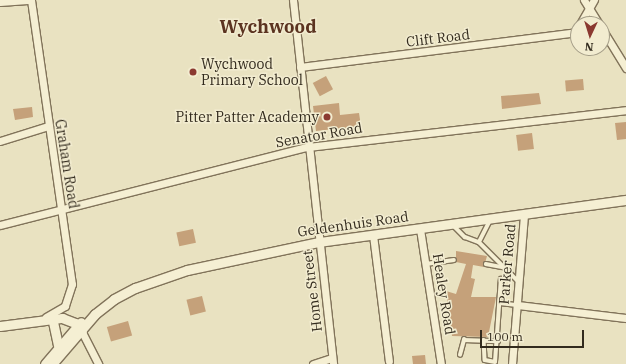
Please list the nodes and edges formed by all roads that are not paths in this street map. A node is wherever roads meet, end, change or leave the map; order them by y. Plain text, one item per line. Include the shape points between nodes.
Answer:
1 (31, 0) edge
2 (293, 0) edge
3 (584, 0) edge
4 (594, 0) edge
5 (0, 2) edge
6 (588, 7) junction
7 (584, 16) edge
8 (593, 16) edge
9 (570, 32) edge
10 (610, 43) edge
11 (300, 67) junction
12 (626, 68) edge
13 (626, 110) edge
14 (48, 126) junction
15 (0, 141) edge
16 (307, 148) junction
17 (626, 200) edge
18 (60, 212) junction
19 (524, 214) junction
20 (491, 218) junction
21 (452, 224) junction
22 (0, 225) edge
23 (420, 229) junction
24 (373, 235) junction
25 (319, 242) junction
26 (479, 242) junction
27 (454, 260) dead end
28 (426, 264) junction
29 (486, 264) dead end
30 (503, 267) junction
31 (502, 279) dead end
32 (519, 282) junction
33 (500, 303) junction
34 (517, 305) junction
35 (48, 317) junction
36 (626, 318) edge
37 (0, 326) edge
38 (80, 328) junction
39 (484, 340) junction
40 (498, 341) junction
41 (58, 345) junction
42 (460, 355) dead end
43 (333, 361) edge
44 (390, 361) dead end
45 (45, 364) edge
46 (52, 364) edge
47 (98, 364) edge
48 (313, 364) edge
49 (441, 364) edge
50 (512, 364) edge

1 - 5 street
1 - 14 street, Graham Road
2 - 11 street, Home Street
3 - 6 street
4 - 6 street
6 - 7 street
6 - 8 street
9 - 11 street, Clift Road
10 - 12 street
11 - 16 street, Home Street
13 - 16 street, Senator Road
14 - 15 street
14 - 18 street, Graham Road
16 - 18 street, Senator Road
16 - 25 street, Home Street
17 - 19 main road, Geldenhuis Road
18 - 22 street, Senator Road
18 - 35 street, Graham Road via 71,294 64,306
19 - 20 main road, Geldenhuis Road
19 - 32 street, Parker Road
20 - 21 main road, Geldenhuis Road
20 - 26 lane
21 - 23 main road, Geldenhuis Road
21 - 26 lane via 465,238
23 - 24 main road, Geldenhuis Road
23 - 28 street, Healey Road
24 - 25 main road, Geldenhuis Road
24 - 44 street
25 - 38 main road, Geldenhuis Road via 228,259 161,278 114,300
25 - 43 street, Home Street
26 - 30 lane
27 - 28 lane
28 - 49 street, Healey Road
29 - 30 lane
30 - 32 lane
31 - 33 lane
32 - 34 street, Parker Road
33 - 34 lane
33 - 40 lane
34 - 36 street
34 - 50 street, Parker Road
35 - 37 main road
35 - 38 main road
35 - 41 main road
38 - 41 main road, Geldenhuis Road
38 - 46 main road, Geldenhuis Road
38 - 47 street
39 - 40 lane
39 - 40 lane via 486,362 497,361
39 - 42 lane via 464,340 460,347
41 - 45 main road, Geldenhuis Road
43 - 48 street

